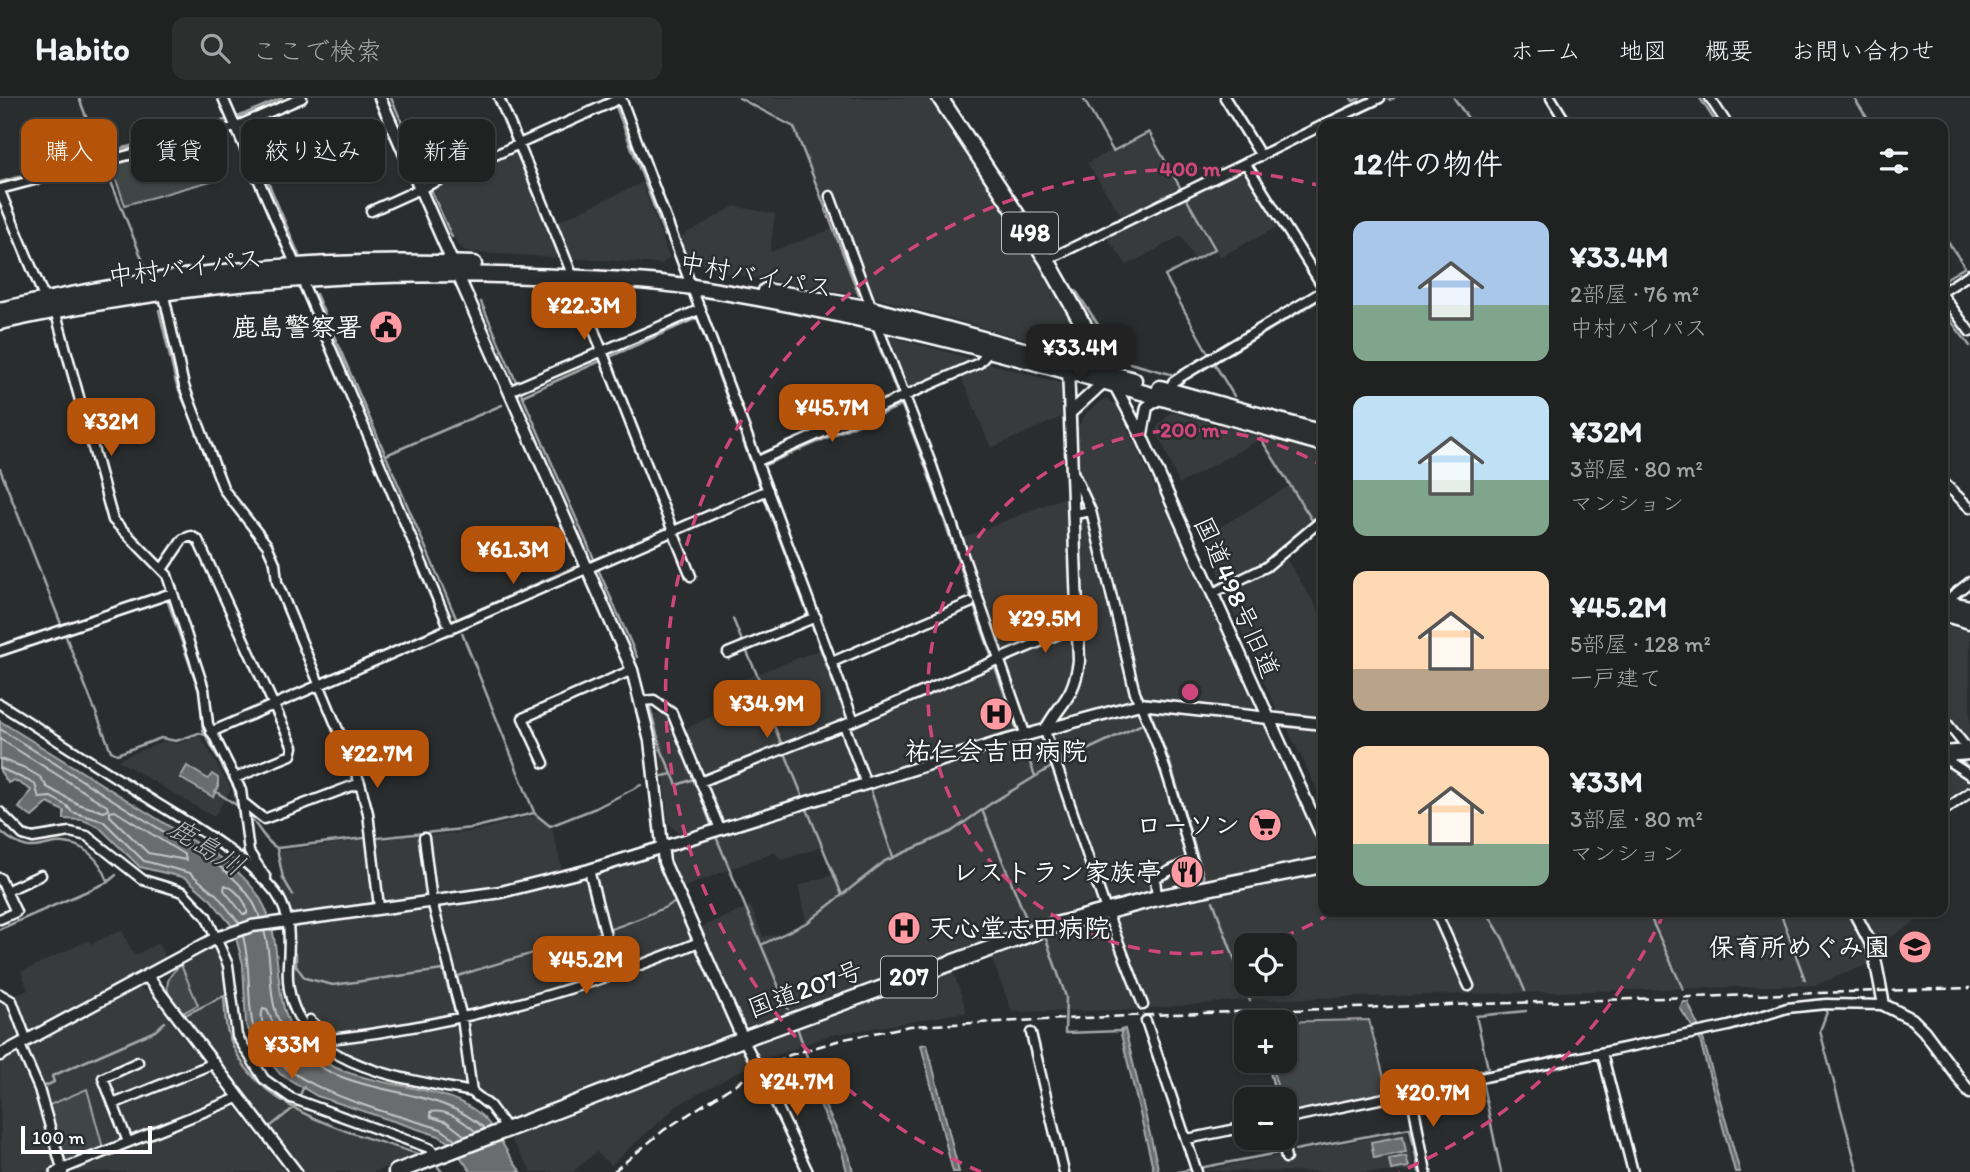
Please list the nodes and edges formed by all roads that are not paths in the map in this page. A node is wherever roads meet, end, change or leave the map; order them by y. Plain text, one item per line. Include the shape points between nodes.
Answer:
1 (223, 98) edge
2 (302, 98) edge
3 (380, 98) edge
4 (499, 98) edge
5 (621, 98) edge
6 (940, 98) edge
7 (1225, 98) edge
8 (1380, 98) edge
9 (1550, 98) edge
10 (1710, 98) edge
11 (1343, 119) edge
12 (1564, 119) edge
13 (1724, 119) edge
14 (235, 127) junction
15 (1318, 128) edge
16 (519, 144) junction
17 (1261, 156) junction
18 (1246, 164) junction
19 (426, 187) junction
20 (0, 190) edge
21 (830, 196) dead end
22 (370, 211) dead end
23 (1047, 260) junction
24 (456, 268) junction
25 (299, 272) junction
26 (572, 273) junction
27 (1970, 274) edge
28 (1318, 281) edge
29 (688, 283) junction
30 (1948, 289) edge
31 (163, 291) junction
32 (1318, 292) edge
33 (1948, 301) edge
34 (50, 305) junction
35 (701, 309) junction
36 (0, 310) edge
37 (874, 316) junction
38 (0, 322) edge
39 (1083, 323) junction
40 (1970, 332) edge
41 (993, 346) junction
42 (603, 350) junction
43 (1068, 367) junction
44 (1110, 381) junction
45 (515, 388) junction
46 (1166, 394) junction
47 (904, 396) junction
48 (1070, 413) junction
49 (1318, 432) edge
50 (1142, 437) junction
51 (1318, 442) edge
52 (758, 461) junction
53 (1073, 472) junction
54 (1948, 487) edge
55 (768, 490) junction
56 (1970, 508) edge
57 (1091, 511) junction
58 (1075, 514) junction
59 (1318, 523) edge
60 (673, 531) junction
61 (163, 568) junction
62 (588, 569) junction
63 (691, 576) dead end
64 (1970, 582) edge
65 (172, 593) junction
66 (1213, 593) junction
67 (970, 603) dead end
68 (1948, 604) edge
69 (1948, 608) edge
70 (1970, 608) edge
71 (1948, 609) edge
72 (816, 617) junction
73 (1970, 621) edge
74 (1080, 625) junction
75 (450, 629) junction
76 (0, 651) edge
77 (728, 653) dead end
78 (995, 660) junction
79 (832, 662) junction
80 (632, 670) junction
81 (318, 688) junction
82 (641, 701) junction
83 (1066, 703) junction
84 (0, 704) edge
85 (1140, 704) junction
86 (275, 706) junction
87 (1270, 718) junction
88 (853, 719) junction
89 (1075, 722) junction
90 (1318, 723) edge
91 (1948, 724) edge
92 (844, 725) junction
93 (209, 728) junction
94 (1045, 731) junction
95 (1026, 736) junction
96 (1970, 752) edge
97 (1948, 754) edge
98 (1948, 759) edge
99 (544, 763) dead end
100 (1970, 775) edge
101 (236, 778) junction
102 (700, 782) junction
103 (360, 783) junction
104 (866, 784) junction
105 (1970, 792) edge
106 (244, 803) junction
107 (1948, 808) edge
108 (0, 812) edge
109 (1318, 827) edge
110 (720, 830) junction
111 (424, 838) dead end
112 (662, 848) junction
113 (1318, 866) edge
114 (589, 870) junction
115 (41, 874) dead end
116 (0, 878) edge
117 (269, 884) junction
118 (6, 891) junction
119 (1157, 898) junction
120 (432, 901) junction
121 (379, 907) junction
122 (1106, 910) junction
123 (1438, 917) edge
124 (1857, 917) edge
125 (0, 919) edge
126 (283, 919) junction
127 (221, 936) junction
128 (699, 942) junction
129 (615, 971) junction
130 (146, 976) junction
131 (1469, 986) dead end
132 (0, 994) edge
133 (1143, 1005) dead end
134 (1884, 1005) junction
135 (462, 1018) junction
136 (310, 1020) dead end
137 (1146, 1021) dead end
138 (1031, 1033) dead end
139 (743, 1039) junction
140 (23, 1043) junction
141 (1601, 1053) junction
142 (0, 1055) edge
143 (138, 1062) dead end
144 (212, 1064) junction
145 (756, 1064) dead end
146 (762, 1076) dead end
147 (472, 1092) junction
148 (1411, 1092) junction
149 (1970, 1093) edge
150 (238, 1098) junction
151 (113, 1104) junction
152 (1297, 1116) edge
153 (507, 1129) junction
154 (1234, 1129) edge
155 (1187, 1139) junction
156 (128, 1142) junction
157 (1284, 1150) edge
158 (443, 1153) junction
159 (1286, 1158) dead end
160 (1196, 1168) edge
161 (60, 1171) edge
162 (296, 1172) edge
163 (396, 1172) edge
164 (808, 1172) edge
165 (1064, 1172) edge
166 (1426, 1172) edge
167 (1633, 1172) edge

1 - 14 street
2 - 14 street
3 - 19 street
4 - 16 street
5 - 16 street
5 - 29 street
6 - 23 highway, 498
7 - 17 street
8 - 11 street
9 - 12 street
10 - 13 street
14 - 20 street
14 - 25 street
15 - 17 street
16 - 19 street
16 - 26 street
17 - 18 street
18 - 23 street
18 - 28 street
19 - 22 street
19 - 24 street
20 - 34 street
21 - 37 street
23 - 39 highway, 498
24 - 25 highway, 中村バイパス
24 - 26 highway, 中村バイパス
24 - 45 street
25 - 31 highway, 中村バイパス
25 - 34 highway, 中村バイパス via 157,281
25 - 75 street
26 - 29 highway, 中村バイパス
26 - 42 street
27 - 30 street
29 - 35 street
29 - 37 highway, 中村バイパス
31 - 34 highway, 中村バイパス
31 - 81 street via 184,386 225,490 267,545 275,563 277,582
32 - 46 street via 1173,382
33 - 40 street
34 - 36 highway, 中村バイパス
34 - 38 highway, 中村バイパス
34 - 61 street via 113,520
35 - 42 street
35 - 52 street
37 - 41 highway, 中村バイパス
37 - 47 street
39 - 43 highway via 1082,341
39 - 44 highway, 498
41 - 43 highway, 中村バイパス
41 - 47 street via 979,363
42 - 45 street
42 - 60 street
43 - 44 highway, 中村バイパス
43 - 48 street
44 - 46 highway, 中村バイパス
44 - 48 street
44 - 50 street, 国道498号旧道
45 - 62 street
46 - 49 highway, 中村バイパス
46 - 50 street via 1147,408
46 - 51 highway, 中村バイパス
47 - 52 street
47 - 78 street via 932,466
48 - 53 street
50 - 66 street, 国道498号旧道
52 - 55 street
53 - 57 street
53 - 58 street
54 - 56 street
55 - 60 street
55 - 72 street
57 - 58 street
57 - 85 street
58 - 74 street
59 - 66 street via 1266,567
60 - 62 street
60 - 63 street
61 - 65 street
61 - 86 street via 183,539 191,536 198,540
62 - 75 street
62 - 80 street
64 - 68 street
65 - 76 street
65 - 93 street via 204,689
66 - 87 street, 国道498号旧道
67 - 79 street
69 - 70 highway
71 - 73 highway
72 - 77 street
72 - 79 street
74 - 78 street
74 - 83 street via 1077,678
75 - 81 street
78 - 88 street
78 - 95 street
79 - 88 street
80 - 82 street
80 - 99 street via 523,718
81 - 86 street
81 - 103 street
82 - 102 street via 654,700 672,713
82 - 112 street via 654,764
83 - 89 street
83 - 94 street
84 - 117 street via 208,835
85 - 87 street
85 - 89 street
85 - 119 street via 1150,721 1192,860 1155,878
86 - 93 street
86 - 101 street via 293,747 291,755
87 - 90 street
87 - 109 street, 国道498号旧道
88 - 92 street
89 - 94 street
91 - 96 street
92 - 102 street
92 - 104 street
93 - 101 street
94 - 95 street
94 - 122 street
95 - 104 street
96 - 97 highway
98 - 100 street
101 - 106 street
102 - 110 street
103 - 106 street via 264,819
103 - 121 street
104 - 110 street
105 - 107 street
106 - 117 street via 249,852
108 - 127 street via 23,835 33,838 69,832 87,836 143,880 183,892
110 - 112 street
111 - 120 street
112 - 114 street
112 - 128 street
113 - 119 highway, 国道207号 / 207
114 - 120 street via 500,892
114 - 129 street
115 - 118 street
116 - 118 street
117 - 126 street via 281,898
118 - 125 street via 16,912
119 - 122 highway, 国道207号 / 207
120 - 121 street
120 - 135 street
121 - 126 street
122 - 133 street
122 - 139 highway, 国道207号 / 207
123 - 131 street
124 - 134 street via 1873,948
126 - 127 street
126 - 147 street via 293,998 312,1036 345,1060 386,1074
127 - 130 street
127 - 158 street via 237,1036 264,1079 290,1098
128 - 129 street
128 - 139 street
129 - 135 street
130 - 140 street
130 - 144 street
132 - 140 street via 12,1001
134 - 141 street via 1787,1008 1762,1018
134 - 149 street via 1912,1019 1924,1031
135 - 136 street via 405,1031 331,1039
135 - 147 street
137 - 155 street
138 - 165 street
139 - 145 street
139 - 153 highway, 国道207号 / 207
140 - 142 street
140 - 161 street
141 - 148 street
141 - 167 street
143 - 151 street via 103,1078
144 - 150 street
144 - 151 street
146 - 164 street
147 - 153 street
148 - 152 street
148 - 166 street
150 - 156 street
150 - 162 street
151 - 156 street
153 - 158 highway, 国道207号 / 207
154 - 155 street
155 - 160 street
156 - 161 street
157 - 159 street
158 - 163 highway, 国道207号 / 207

